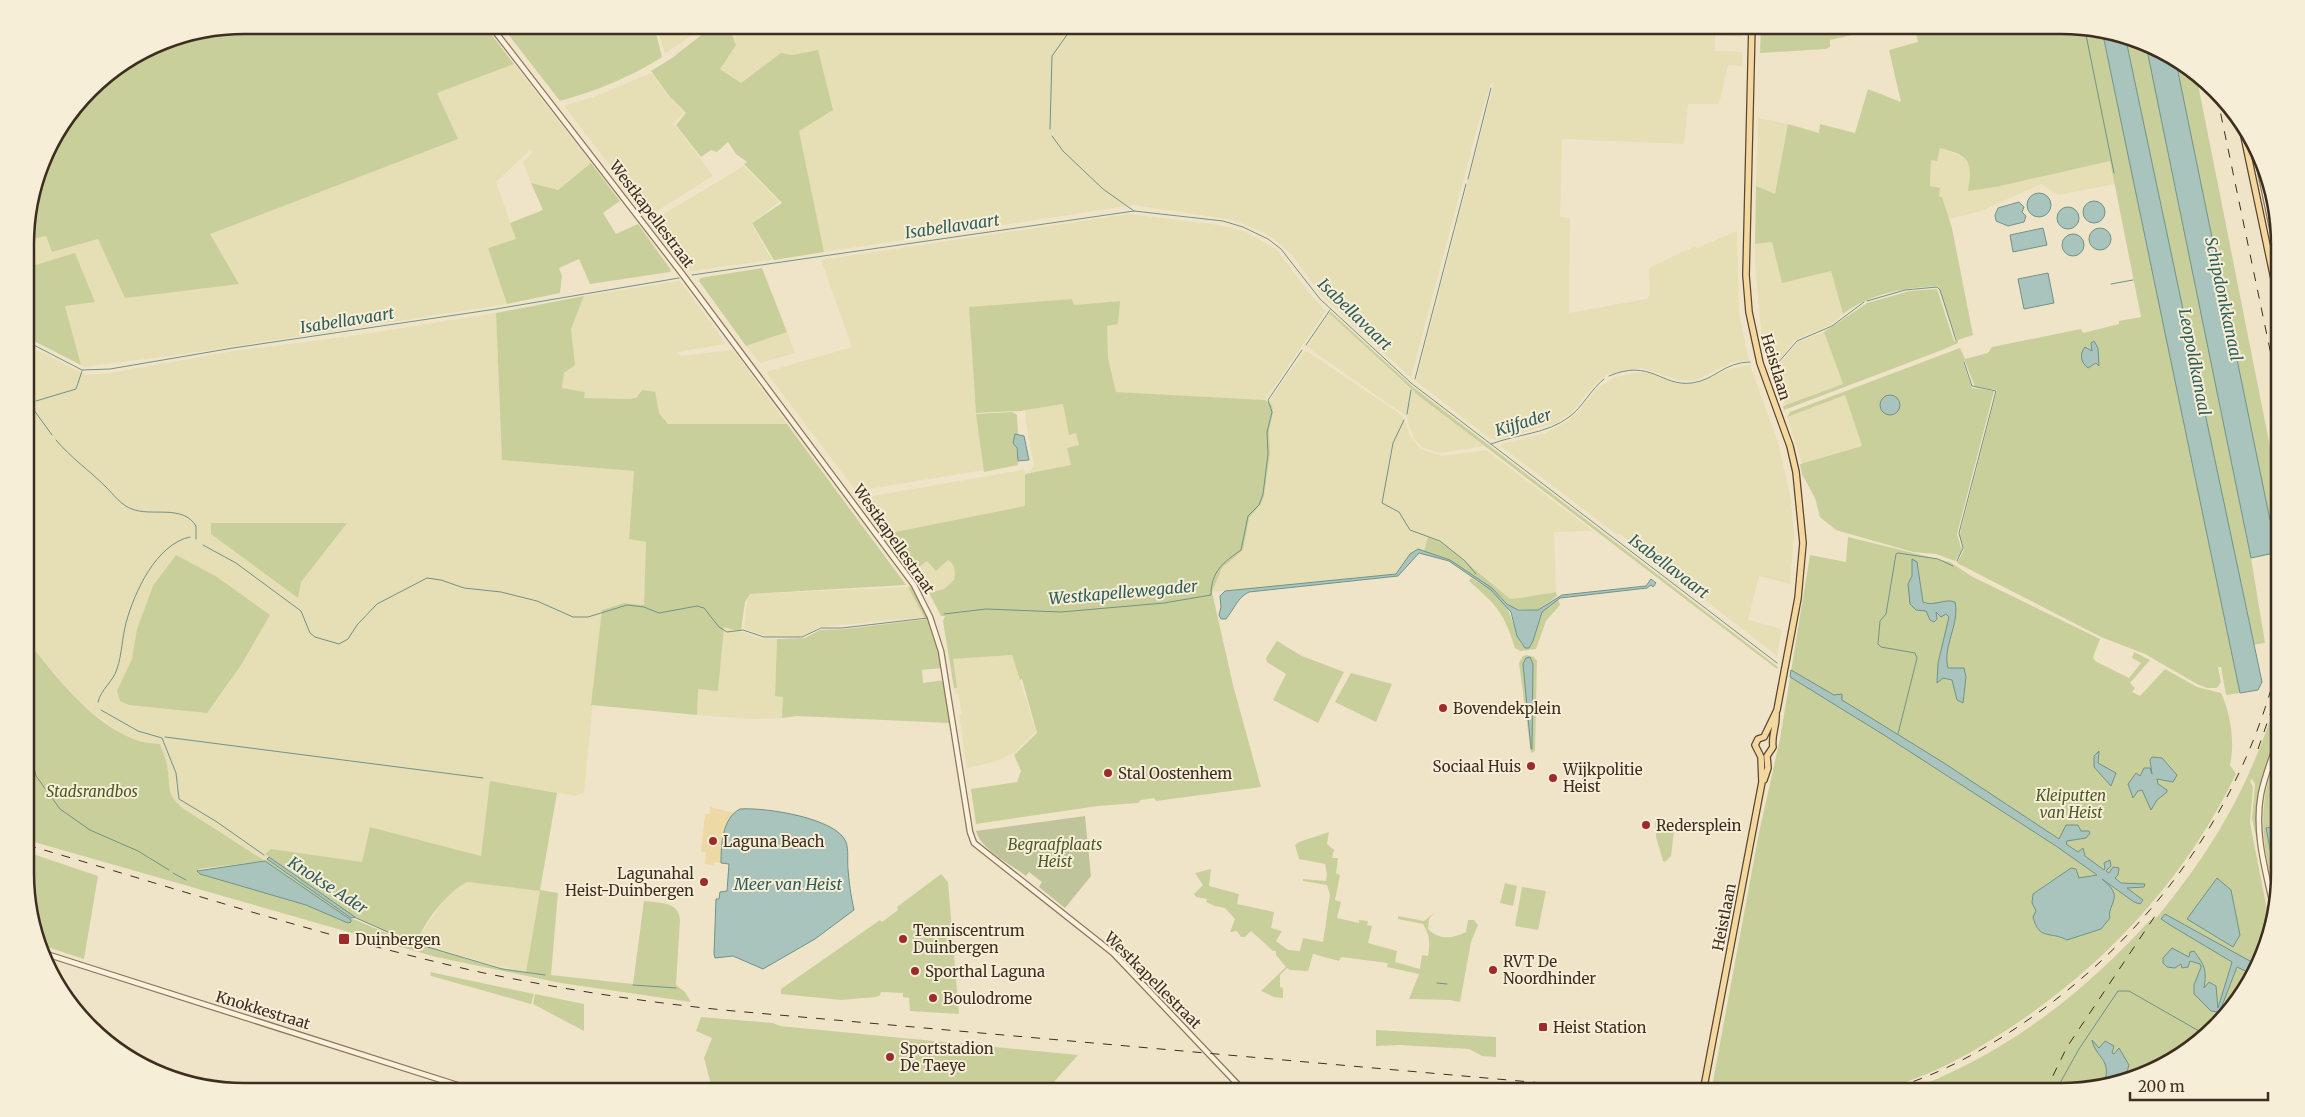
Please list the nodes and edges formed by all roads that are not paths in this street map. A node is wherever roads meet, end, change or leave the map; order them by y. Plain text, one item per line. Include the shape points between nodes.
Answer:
1 (497, 34) edge
2 (1752, 34) edge
3 (2247, 146) edge
4 (2264, 189) edge
5 (2267, 204) edge
6 (2271, 264) edge
7 (1776, 711) junction
8 (1764, 737) junction
9 (1771, 740) junction
10 (1760, 754) junction
11 (1768, 754) junction
12 (2271, 759) edge
13 (1762, 782) junction
14 (2270, 892) edge
15 (51, 955) edge
16 (451, 1083) edge
17 (1236, 1083) edge
18 (1704, 1083) edge

1 - 17 street, Westkapellestraat via 914,585 930,617 941,651 974,843 1113,953
2 - 7 main road, Heistlaan via 1748,305 1760,362 1796,472 1803,544 1798,598
3 - 6 main road
4 - 5 street
7 - 8 main road, Heistlaan
7 - 9 main road, Heistlaan via 1777,723
8 - 9 main road
8 - 10 main road, Heistlaan via 1758,738 1754,745
9 - 11 main road, Heistlaan
10 - 11 main road
10 - 13 main road, Heistlaan
11 - 13 main road, Heistlaan via 1767,772
12 - 14 street via 2264,778 2259,816 2260,844
13 - 18 main road, Heistlaan
15 - 16 street, Knokkestraat

